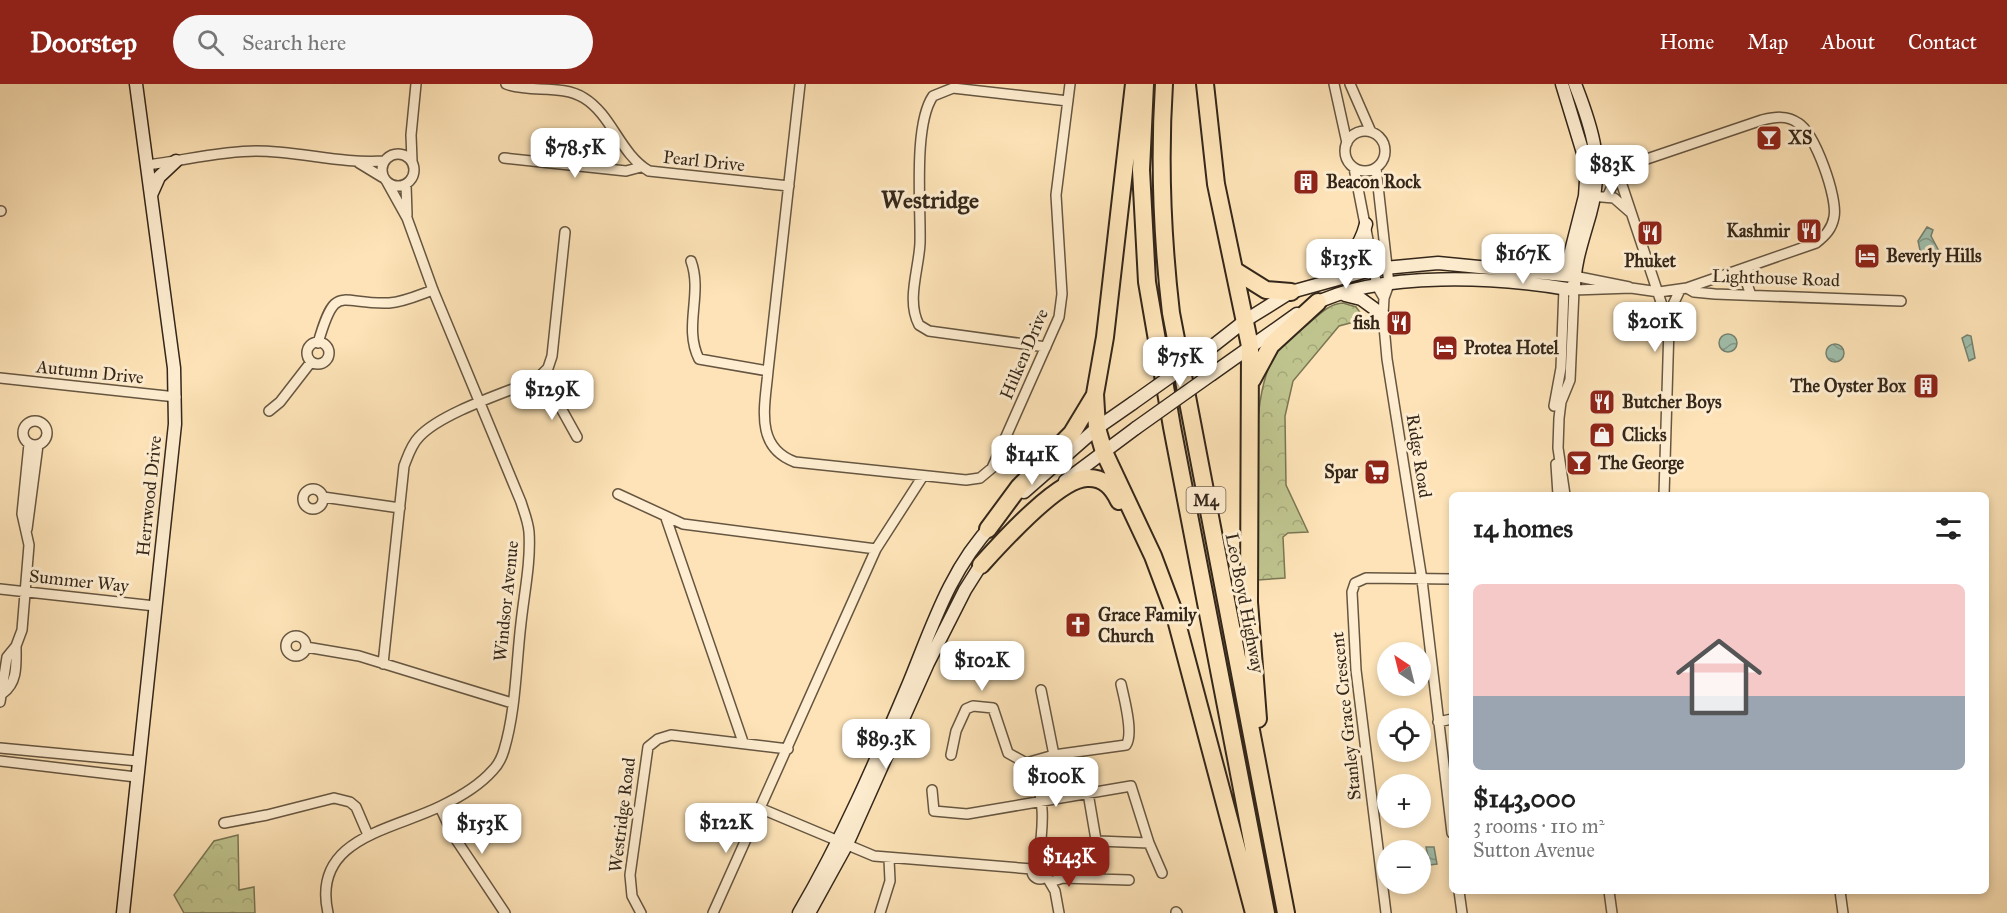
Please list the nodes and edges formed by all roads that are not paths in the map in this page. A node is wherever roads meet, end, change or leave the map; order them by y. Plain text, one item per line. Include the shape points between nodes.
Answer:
1 (136, 84) edge
2 (416, 84) edge
3 (506, 84) edge
4 (800, 84) edge
5 (1070, 84) edge
6 (1134, 84) edge
7 (1145, 84) edge
8 (1164, 84) edge
9 (1205, 84) edge
10 (1334, 84) edge
11 (1350, 84) edge
12 (1562, 84) edge
13 (1575, 84) edge
14 (1068, 101) junction
15 (1584, 110) junction
16 (1572, 114) junction
17 (1371, 132) junction
18 (411, 135) junction
19 (1347, 143) junction
20 (398, 153) junction
21 (504, 158) dead end
22 (176, 161) junction
23 (384, 161) junction
24 (412, 161) junction
25 (359, 163) junction
26 (147, 165) junction
27 (641, 167) junction
28 (1593, 167) junction
29 (1354, 168) junction
30 (1376, 168) junction
31 (1618, 173) junction
32 (385, 179) junction
33 (406, 184) junction
34 (789, 186) junction
35 (151, 195) junction
36 (1608, 195) junction
37 (1590, 196) junction
38 (1630, 212) junction
39 (407, 218) junction
40 (1366, 224) junction
41 (565, 232) dead end
42 (1571, 247) junction
43 (691, 261) dead end
44 (1751, 266) junction
45 (1380, 267) junction
46 (1233, 270) junction
47 (1537, 271) junction
48 (1570, 275) junction
49 (1312, 285) junction
50 (1383, 285) junction
51 (1631, 288) junction
52 (1569, 289) junction
53 (1683, 289) junction
54 (434, 290) junction
55 (1291, 292) junction
56 (1659, 292) junction
57 (1338, 294) junction
58 (1751, 295) junction
59 (1901, 301) dead end
60 (1318, 302) junction
61 (1383, 315) junction
62 (1667, 317) junction
63 (1246, 320) junction
64 (318, 343) junction
65 (1250, 346) junction
66 (1046, 347) junction
67 (311, 362) junction
68 (768, 371) junction
69 (542, 374) junction
70 (0, 378) edge
71 (1251, 385) junction
72 (1095, 394) junction
73 (176, 397) junction
74 (481, 403) junction
75 (269, 411) dead end
76 (1097, 428) junction
77 (577, 437) dead end
78 (33, 445) dead end
79 (1104, 452) junction
80 (923, 476) junction
81 (1558, 492) edge
82 (1565, 492) edge
83 (1664, 492) edge
84 (618, 494) dead end
85 (323, 497) dead end
86 (400, 508) junction
87 (666, 518) junction
88 (988, 529) junction
89 (876, 549) junction
90 (981, 565) junction
91 (1449, 579) edge
92 (1422, 580) junction
93 (0, 589) edge
94 (24, 592) junction
95 (155, 606) junction
96 (1174, 612) junction
97 (306, 647) dead end
98 (383, 664) junction
99 (1121, 684) dead end
100 (1041, 690) dead end
101 (1, 698) edge
102 (512, 703) junction
103 (1449, 720) edge
104 (1438, 722) junction
105 (743, 742) junction
106 (0, 747) edge
107 (788, 749) junction
108 (951, 755) dead end
109 (1054, 755) junction
110 (0, 761) edge
111 (138, 761) junction
112 (1026, 763) junction
113 (136, 777) junction
114 (1449, 780) edge
115 (932, 790) dead end
116 (1088, 792) junction
117 (1041, 801) junction
118 (440, 807) junction
119 (762, 809) junction
120 (224, 823) dead end
121 (368, 835) junction
122 (1098, 841) junction
123 (843, 842) junction
124 (1149, 843) junction
125 (889, 859) junction
126 (1035, 866) junction
127 (1101, 868) dead end
128 (1162, 873) dead end
129 (1048, 879) junction
130 (1129, 880) dead end
131 (1459, 894) edge
132 (1609, 894) edge
133 (1840, 894) edge
134 (123, 913) edge
135 (328, 913) edge
136 (505, 913) edge
137 (641, 913) edge
138 (713, 913) edge
139 (799, 913) edge
140 (809, 913) edge
141 (880, 913) edge
142 (1059, 913) edge
143 (1254, 913) edge
144 (1266, 913) edge
145 (1287, 913) edge
146 (1386, 913) edge
147 (1462, 913) edge
148 (1612, 913) edge
149 (1843, 913) edge

1 - 26 street, Herrwood Drive
2 - 18 street
3 - 27 street, Pearl Drive via 586,99
4 - 34 street, Hilken Drive
5 - 14 street, Hilken Drive
6 - 72 highway
7 - 144 highway, M4 via 1142,230 1153,323
8 - 145 highway, Leo Boyd Highway / M4 via 1161,214 1171,313
9 - 46 highway via 1215,175
10 - 19 street
11 - 17 street
12 - 16 street
13 - 15 street
14 - 66 street, Hilken Drive via 1055,209 1062,303
14 - 66 street via 945,89 928,103 924,124 920,246 913,304 919,325 928,332
15 - 16 street
15 - 28 street via 1597,151
16 - 28 street
17 - 19 street via 1360,132
17 - 30 street via 1380,138 1385,149
18 - 20 street
18 - 24 street
19 - 29 street via 1347,159
20 - 23 street
20 - 24 street
21 - 27 street via 626,171
22 - 25 street via 254,151
22 - 26 street
22 - 35 street via 159,177
23 - 25 street
23 - 32 street
24 - 33 street via 414,171
25 - 32 street
26 - 35 street, Herrwood Drive
27 - 34 street, Pearl Drive
28 - 31 street
28 - 37 street
29 - 30 street
29 - 40 street
30 - 45 street
31 - 36 street
31 - 38 street
31 - 44 street via 1635,163 1762,120 1784,117 1800,124 1824,171 1834,204 1832,225 1816,243
32 - 33 street via 395,186
32 - 39 street, Windsor Avenue
33 - 39 street, Windsor Avenue
34 - 68 street, Hilken Drive
35 - 73 street, Herrwood Drive
36 - 37 street
36 - 38 street
37 - 42 street
37 - 48 street
38 - 56 street
39 - 54 street, Windsor Avenue
40 - 45 street
40 - 49 street via 1348,260
41 - 69 street via 554,347 548,368
42 - 47 street via 1561,260
42 - 48 street
43 - 68 street via 697,285 691,338 699,359
44 - 53 street
44 - 58 street via 1747,284
45 - 47 street via 1438,263
45 - 49 street
45 - 50 street
46 - 55 highway via 1266,290
46 - 63 highway
47 - 48 street
48 - 51 street
48 - 52 street
49 - 55 street
50 - 52 street via 1476,280
50 - 57 street
50 - 61 street, Ridge Road
51 - 52 street
51 - 56 street
52 - 81 street via 1552,440
52 - 82 street via 1570,380 1561,402 1558,448
53 - 56 street
53 - 58 street, Lighthouse Road
53 - 62 street
54 - 64 street via 400,302 350,298 334,304 325,318
54 - 74 street, Windsor Avenue
55 - 63 street
56 - 62 street
57 - 60 street
57 - 61 street via 1354,296
58 - 59 street, Lighthouse Road
60 - 65 street
60 - 71 highway via 1271,345
61 - 92 street, Ridge Road
62 - 83 street via 1670,334
63 - 65 highway
63 - 76 street, bridge
64 - 67 street via 309,348 307,356
64 - 67 street via 327,348 327,358 318,364
65 - 71 highway
65 - 79 street, bridge
66 - 80 street, Hilken Drive via 992,468 973,480
67 - 75 street
68 - 80 street, Hilken Drive via 764,427 769,444 784,458
69 - 74 street
69 - 77 street
70 - 73 street, Autumn Drive
71 - 145 highway via 1249,548 1254,688
72 - 76 highway
72 - 88 highway via 1072,433 1019,487
73 - 95 street, Herrwood Drive
74 - 86 street via 436,423 418,437 404,466
74 - 102 street, Windsor Avenue via 521,501 529,533
76 - 79 highway
76 - 88 street
78 - 94 street via 22,514 29,546
79 - 90 street via 1029,509
79 - 96 highway via 1153,556
80 - 89 street
84 - 87 street
85 - 86 street
86 - 98 street
87 - 89 street via 705,527
87 - 105 street
88 - 123 street via 941,600
89 - 107 street
90 - 96 highway via 1020,523 1055,495 1080,479 1097,479 1115,492
90 - 123 street via 928,663
91 - 92 street
92 - 104 street, Ridge Road
92 - 146 street, Stanley Grace Crescent via 1366,578 1355,583 1352,592 1356,670
93 - 94 street, Summer Way
94 - 95 street, Summer Way
94 - 101 street via 22,630 7,657
95 - 111 street, Herrwood Drive
96 - 143 highway
97 - 98 street
98 - 102 street
99 - 109 street via 1128,714 1128,744
100 - 109 street
102 - 118 street, Windsor Avenue via 504,750 495,769
103 - 104 street
104 - 114 street, Ridge Road
105 - 107 street, Westridge Road
105 - 137 street, Westridge Road via 668,735 646,751 630,875 633,900
106 - 111 street
107 - 119 street
108 - 112 street via 966,709 987,706 995,713 1008,753
109 - 112 street
110 - 113 street
111 - 113 street, Herrwood Drive
112 - 117 street via 1035,777
113 - 134 street, Herrwood Drive
115 - 117 street via 932,808 940,814 967,814
116 - 117 street
116 - 122 street
116 - 124 street via 1131,786
117 - 126 street via 1044,823
118 - 121 street, Windsor Avenue
118 - 136 street via 456,840
119 - 123 street
119 - 138 street
120 - 121 street via 334,798 356,807
121 - 135 street, Windsor Avenue via 352,844 333,867 327,885
122 - 124 street
122 - 127 street
123 - 125 street
123 - 139 street
123 - 140 street
124 - 128 street
125 - 126 street
125 - 141 street via 890,881
126 - 129 street via 1047,868
129 - 130 street
129 - 142 street
131 - 147 street
132 - 148 street
133 - 149 street

